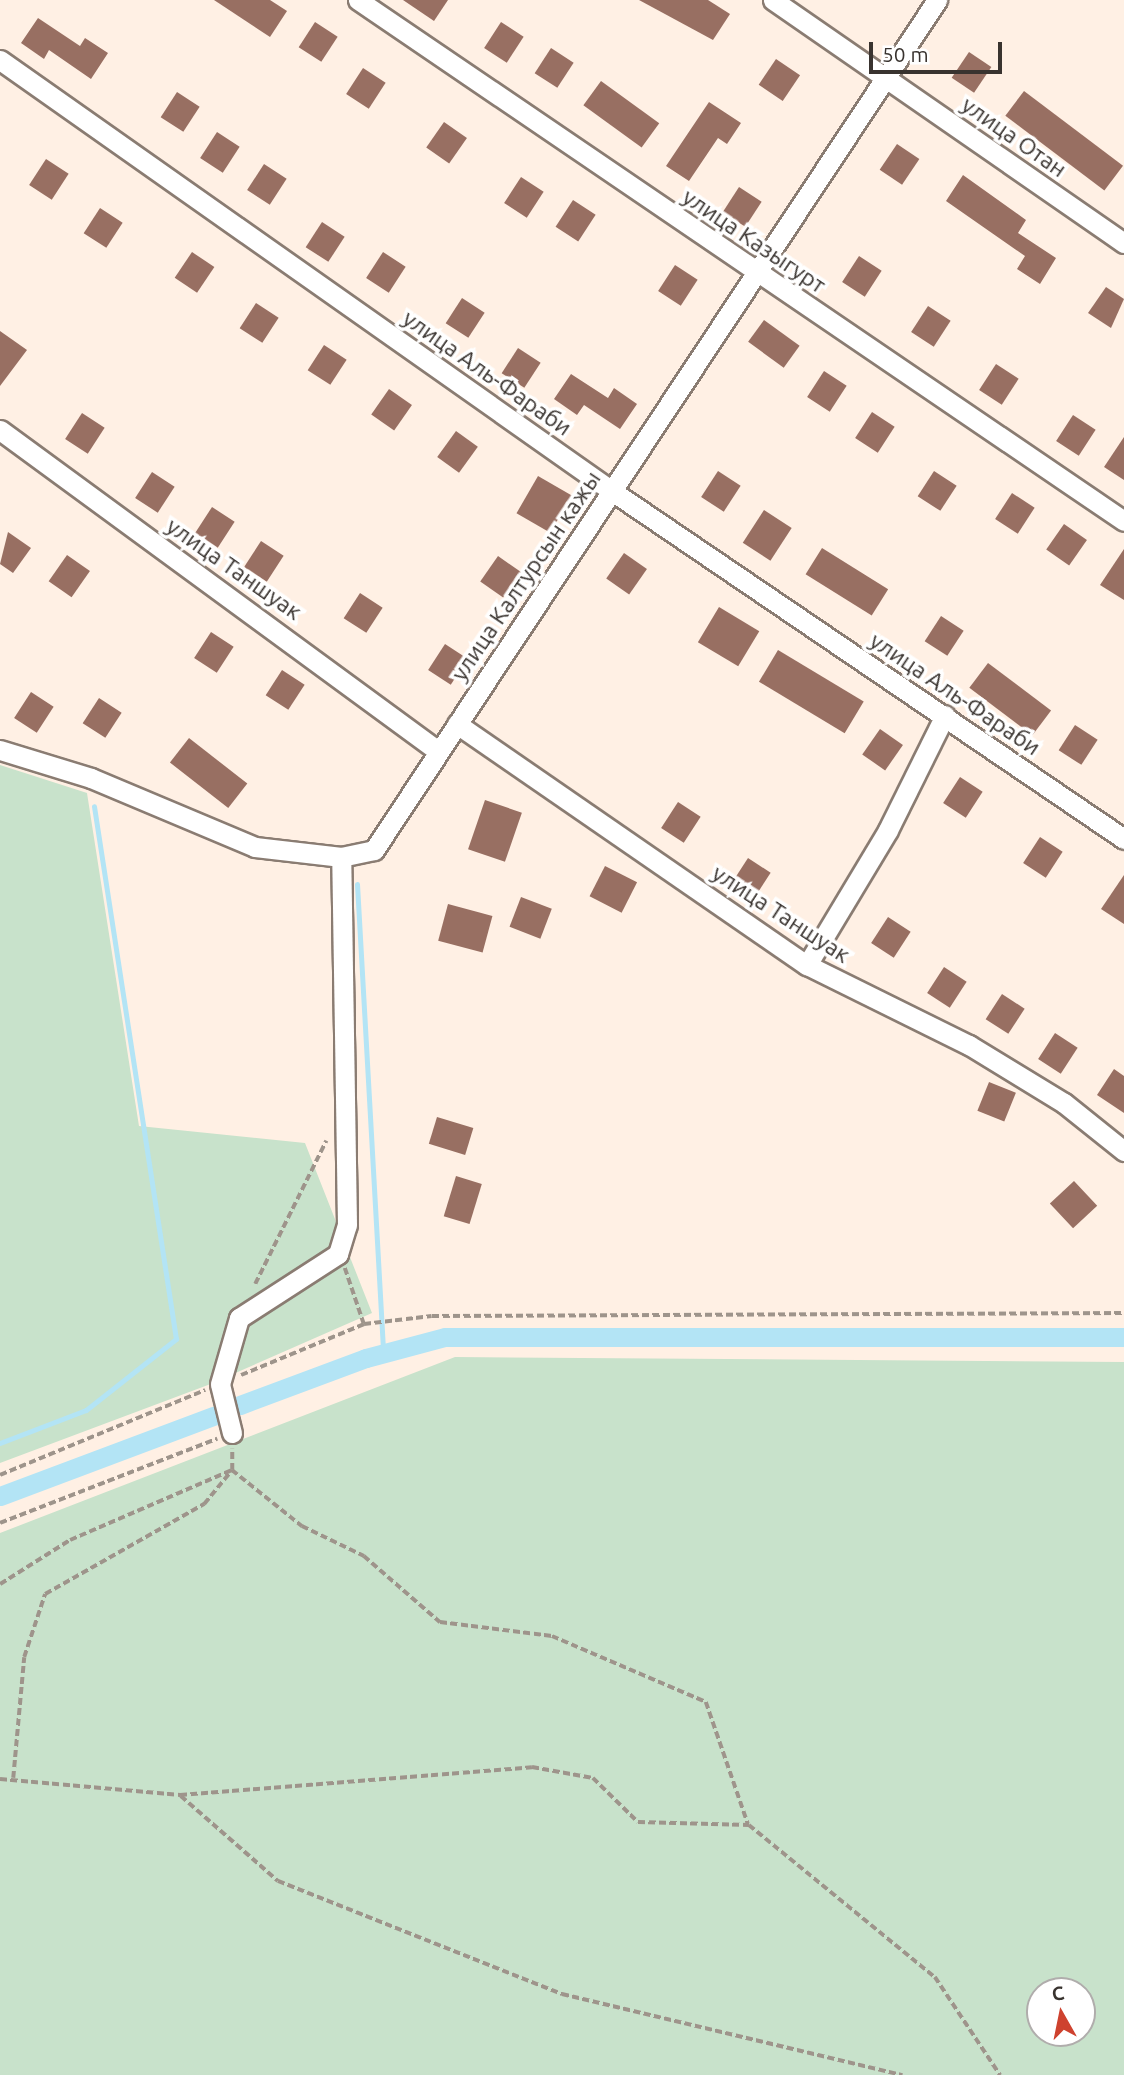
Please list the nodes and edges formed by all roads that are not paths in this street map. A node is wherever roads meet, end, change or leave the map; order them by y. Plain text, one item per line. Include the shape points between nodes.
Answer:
1 (358, 0) edge
2 (773, 0) edge
3 (937, 0) edge
4 (0, 60) edge
5 (886, 78) junction
6 (1124, 243) edge
7 (756, 273) junction
8 (0, 429) edge
9 (612, 491) junction
10 (1124, 521) edge
11 (944, 715) junction
12 (457, 724) junction
13 (0, 750) edge
14 (438, 751) junction
15 (1124, 839) edge
16 (341, 858) junction
17 (807, 965) junction
18 (1124, 1151) edge
19 (232, 1433) road end

1 - 7 street, улица Казыгурт
2 - 5 street, улица Отан
3 - 5 street, улица Калтурсын кажы
4 - 9 street, улица Аль-Фараби
5 - 6 street, улица Отан
5 - 7 street, улица Калтурсын кажы
7 - 9 street, улица Калтурсын кажы
7 - 10 street, улица Казыгурт
8 - 14 street, улица Таншуак
9 - 11 street, улица Аль-Фараби
9 - 12 street, улица Калтурсын кажы
11 - 15 street, улица Аль-Фараби
11 - 17 street via 888,830
12 - 14 street, улица Калтурсын кажы
12 - 17 street, улица Таншуак
13 - 16 street, улица Калтурсын кажы via 90,778 255,847
14 - 16 street, улица Калтурсын кажы via 374,850
16 - 19 street via 347,1225 338,1254 239,1318 220,1384
17 - 18 street, улица Таншуак via 968,1045 1064,1102

